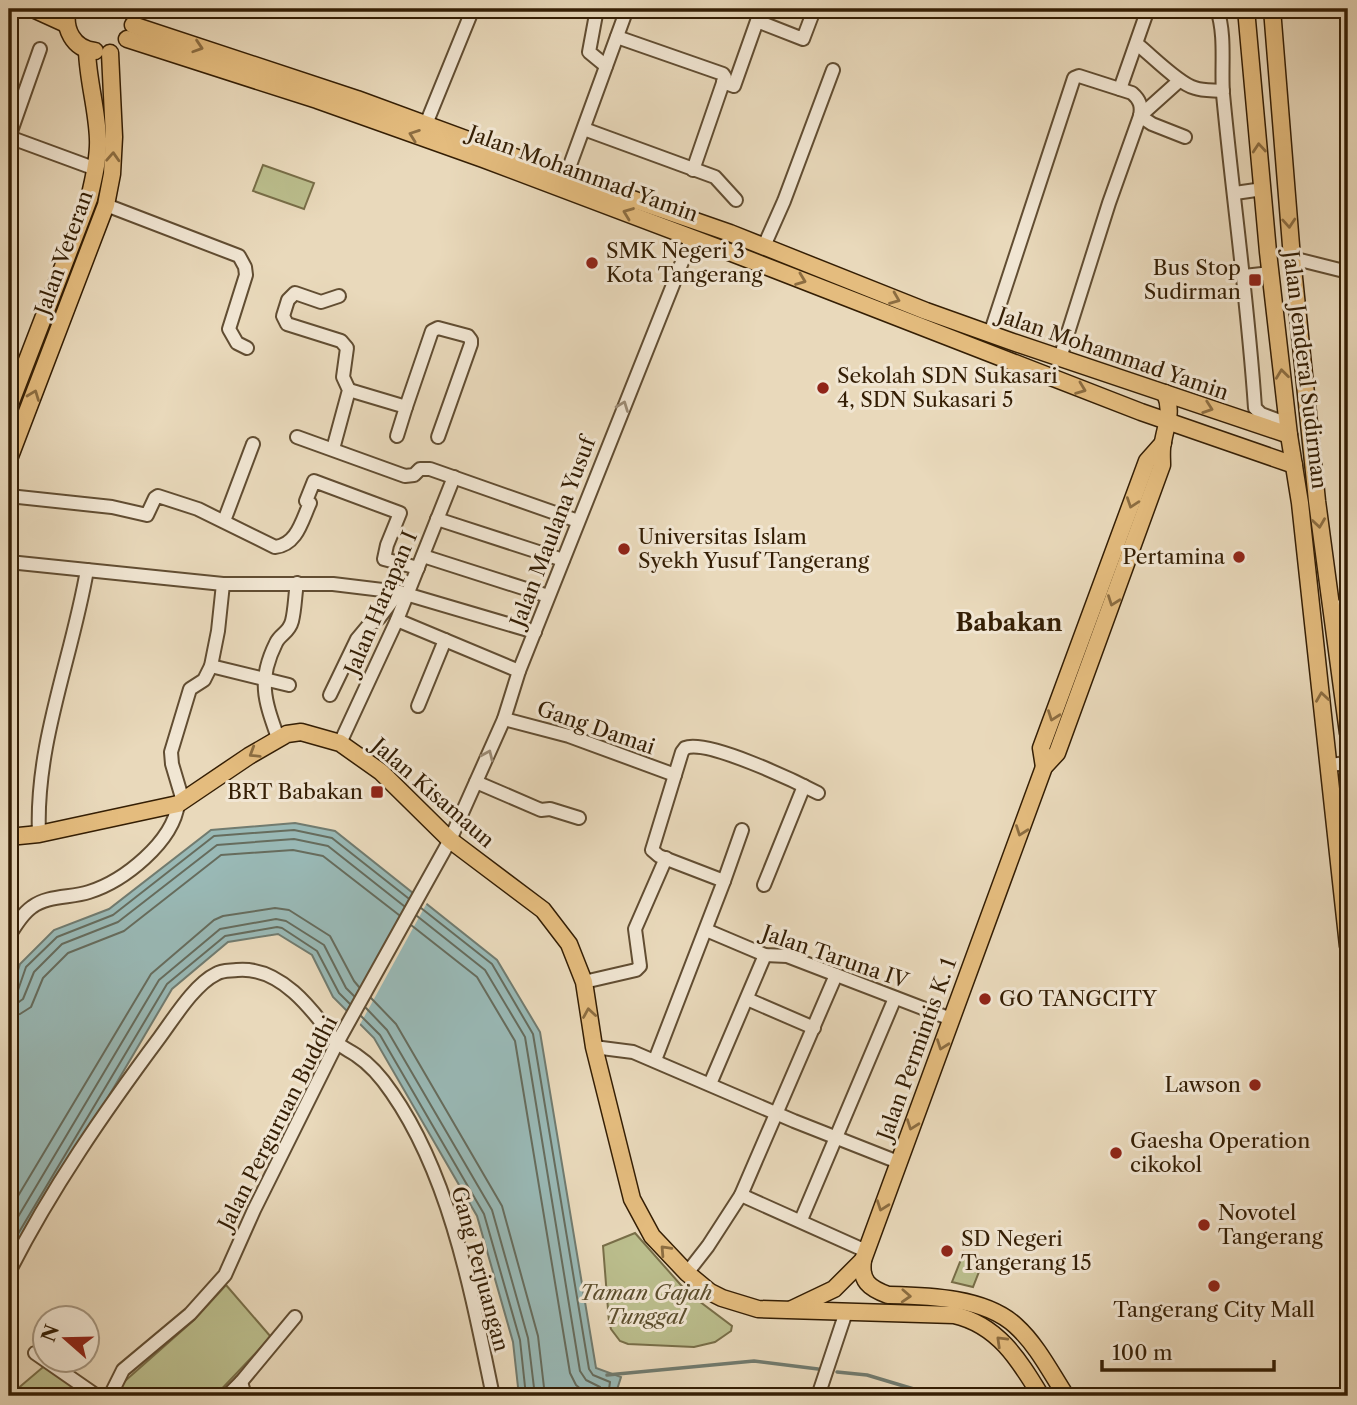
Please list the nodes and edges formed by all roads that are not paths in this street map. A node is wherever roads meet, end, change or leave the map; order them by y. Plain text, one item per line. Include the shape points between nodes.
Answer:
1 (33, 9) edge
2 (597, 9) edge
3 (627, 9) edge
4 (811, 9) edge
5 (1148, 9) edge
6 (1217, 9) edge
7 (1246, 9) edge
8 (1272, 9) edge
9 (472, 11) dead end
10 (67, 17) edge
11 (131, 24) edge
12 (617, 37) junction
13 (1137, 44) junction
14 (40, 49) dead end
15 (87, 51) junction
16 (110, 52) junction
17 (606, 66) junction
18 (833, 71) dead end
19 (1179, 81) junction
20 (723, 82) junction
21 (1120, 89) junction
22 (1223, 91) junction
23 (1140, 116) junction
24 (426, 124) junction
25 (584, 129) junction
26 (1185, 137) dead end
27 (96, 169) junction
28 (693, 170) junction
29 (566, 176) junction
30 (1263, 189) junction
31 (1235, 193) junction
32 (736, 200) dead end
33 (106, 205) junction
34 (692, 237) junction
35 (764, 246) junction
36 (1292, 258) junction
37 (1348, 272) edge
38 (1271, 273) junction
39 (1244, 276) junction
40 (57, 285) junction
41 (74, 289) junction
42 (339, 296) dead end
43 (990, 334) junction
44 (247, 348) dead end
45 (1060, 358) junction
46 (349, 390) junction
47 (1165, 393) junction
48 (10, 399) edge
49 (406, 407) junction
50 (1169, 422) junction
51 (1252, 423) junction
52 (1289, 429) junction
53 (397, 436) dead end
54 (297, 437) dead end
55 (438, 437) dead end
56 (253, 444) dead end
57 (333, 449) junction
58 (1250, 451) junction
59 (9, 459) edge
60 (1294, 464) junction
61 (454, 477) junction
62 (9, 496) edge
63 (437, 519) junction
64 (224, 521) junction
65 (578, 521) junction
66 (563, 560) junction
67 (9, 562) edge
68 (420, 562) junction
69 (87, 570) junction
70 (297, 583) junction
71 (223, 584) junction
72 (403, 593) junction
73 (548, 596) junction
74 (1348, 604) edge
75 (1331, 609) junction
76 (397, 620) junction
77 (535, 632) junction
78 (444, 640) junction
79 (211, 666) junction
80 (519, 671) junction
81 (265, 678) junction
82 (289, 685) dead end
83 (330, 695) dead end
84 (418, 706) dead end
85 (504, 719) junction
86 (1348, 733) edge
87 (278, 738) junction
88 (340, 743) junction
89 (1348, 764) edge
90 (1329, 765) junction
91 (675, 775) junction
92 (476, 782) junction
93 (804, 786) junction
94 (818, 793) dead end
95 (180, 802) junction
96 (579, 818) dead end
97 (742, 830) dead end
98 (39, 834) junction
99 (9, 837) edge
100 (450, 840) junction
101 (666, 858) junction
102 (724, 881) junction
103 (764, 885) dead end
104 (706, 930) junction
105 (9, 936) edge
106 (1348, 946) edge
107 (765, 954) junction
108 (836, 975) junction
109 (584, 982) junction
110 (895, 998) junction
111 (747, 999) junction
112 (951, 1019) junction
113 (814, 1028) junction
114 (337, 1043) junction
115 (594, 1047) junction
116 (655, 1060) junction
117 (710, 1084) junction
118 (775, 1113) junction
119 (835, 1138) junction
120 (898, 1161) junction
121 (741, 1195) junction
122 (801, 1220) junction
123 (864, 1255) junction
124 (9, 1272) edge
125 (687, 1273) junction
126 (787, 1312) junction
127 (846, 1312) junction
128 (295, 1317) dead end
129 (66, 1374) edge
130 (240, 1382) junction
131 (97, 1396) edge
132 (110, 1396) edge
133 (227, 1396) edge
134 (245, 1396) edge
135 (494, 1396) edge
136 (818, 1396) edge
137 (1041, 1396) edge
138 (1066, 1396) edge

1 - 10 main road
2 - 17 street via 589,52
3 - 12 street
4 - 20 street via 803,39 757,21 734,86
5 - 13 street
6 - 22 street
30 -> 7 main road, Jalan Jenderal Sudirman
8 -> 36 main road, Jalan Jenderal Sudirman
9 - 24 street
10 - 15 main road via 75,42
11 - 16 main road
11 -> 24 main road, Jalan Mohammad Yamin
34 -> 11 main road, Jalan Mohammad Yamin via 317,100
12 - 17 street
12 - 20 street via 721,72
13 - 19 street
13 - 21 street
14 - 27 street via 9,137
15 - 16 main road
15 - 27 main road, Jalan Veteran via 98,139
33 -> 16 main road, Jalan Veteran via 114,136
17 - 25 street
18 - 35 street
19 - 22 street via 1196,89
19 - 23 street
20 - 28 street
21 - 23 street via 1139,99
21 - 43 street via 1074,78
22 - 31 street
23 - 26 street
23 - 45 street
24 - 29 main road, Jalan Mohammad Yamin
25 - 28 street
25 - 29 street
27 - 40 main road, Jalan Veteran
28 - 32 street via 719,180
29 - 35 main road, Jalan Mohammad Yamin
30 - 31 street
30 - 38 main road, Jalan Jenderal Sudirman
31 - 39 street
33 - 41 main road, Jalan Veteran
33 - 44 street via 239,256 246,275 229,329 237,343
34 -> 50 main road, Jalan Mohammad Yamin
65 -> 34 street, Jalan Maulana Yusuf
35 -> 43 main road, Jalan Mohammad Yamin
36 - 37 street
36 -> 75 main road, Jalan Jenderal Sudirman
38 - 39 street
52 -> 38 main road, Jalan Jenderal Sudirman
39 - 52 street via 1255,408
40 - 41 main road
40 - 48 main road, Jalan Veteran
59 -> 41 main road, Jalan Veteran
42 - 46 street via 321,302 295,293 288,300 283,320 345,344 343,380
43 - 45 main road, Jalan Mohammad Yamin
45 - 47 main road, Jalan Mohammad Yamin
46 - 49 street
46 - 57 street
47 - 50 main road, Jalan Permintis K. 1
47 -> 51 main road, Jalan Mohammad Yamin
49 - 53 street
49 - 55 street via 432,331 440,328 470,338
50 - 58 main road, Jalan Mohammad Yamin
50 -> 112 main road, Jalan Permintis K. 1 via 1162,465 1136,537 1057,753 1044,766
51 - 52 main road, Jalan Mohammad Yamin
51 - 58 main road
52 - 60 main road, Jalan Jenderal Sudirman
54 - 57 street
56 - 64 street via 241,496
57 - 61 street via 405,476 424,468
58 - 60 main road, Jalan Mohammad Yamin
90 -> 60 main road, Jalan Jenderal Sudirman
61 - 63 street, Jalan Harapan I
61 - 65 street
62 - 64 street via 148,514 158,496
63 - 66 street
63 - 68 street, Jalan Harapan I
64 - 68 street via 275,547 284,545 299,530 314,481 400,513 384,559
65 - 66 street, Jalan Maulana Yusuf
66 - 73 street, Jalan Maulana Yusuf
67 - 69 street
68 - 72 street, Jalan Harapan I
68 - 73 street
69 - 71 street
69 - 98 street via 44,759
70 - 71 street
70 - 72 street
70 - 81 street via 292,622 277,640
71 - 79 street
72 - 76 street, Jalan Harapan I
72 - 77 street
72 - 83 street via 357,639
73 - 77 street, Jalan Maulana Yusuf
74 - 75 street
75 - 86 main road, Jalan Jenderal Sudirman
76 - 78 street
76 - 88 street, Jalan Harapan I
77 - 80 street, Jalan Maulana Yusuf
78 - 80 street
78 - 84 street
79 - 81 street
79 - 95 street via 204,680 190,689 171,752
80 - 85 street, Jalan Maulana Yusuf
81 - 82 street
81 - 87 street via 265,700
85 - 91 street, Gang Damai via 569,736
92 -> 85 street, Jalan Maulana Yusuf
87 - 88 main road, Jalan Kisamaun via 301,732
87 -> 95 main road, Jalan Kisamaun
88 - 100 main road, Jalan Kisamaun via 381,772
89 - 90 street
90 - 106 main road, Jalan Jenderal Sudirman
91 - 93 street via 685,748 698,746
91 - 101 street via 652,847 654,854
92 - 96 street via 541,810
92 - 100 street, Jalan Maulana Yusuf
93 - 94 street
93 - 103 street
95 - 98 main road, Jalan Kisamaun
95 - 105 street via 165,837 121,877 90,892 39,903
97 - 102 street
98 - 99 main road, Jalan Kisamaun
100 - 109 main road, Jalan Kisamaun via 543,910 569,944
100 - 114 street, Jalan Perguruan Buddhi
101 - 102 street
101 - 109 street via 635,929 640,966
102 - 104 street
104 - 107 street, Jalan Taruna IV
104 - 116 street
107 - 108 street, Jalan Taruna IV via 787,956
107 - 111 street
108 - 110 street, Jalan Taruna IV
108 - 113 street
115 -> 109 main road, Jalan Kisamaun
110 - 112 street, Jalan Taruna IV
110 - 119 street
111 - 113 street
111 - 117 street
112 -> 120 main road, Jalan Permintis K. 1
113 - 118 street
114 - 124 street, Gang Perjuangan via 312,1009 285,985 250,969 216,974 182,1007 124,1086 66,1173
114 - 132 street, Jalan Perguruan Buddhi via 222,1281 123,1370
114 - 135 street, Gang Perjuangan via 379,1074 421,1143 447,1204
115 - 116 street
125 -> 115 main road, Jalan Kisamaun via 652,1236 632,1199
116 - 117 street
117 - 118 street
118 - 119 street
118 - 121 street
119 - 120 street
119 - 122 street
120 -> 123 main road, Jalan Permintis K. 1
121 - 122 street
121 - 125 street
122 - 123 street
123 - 126 main road, Jalan Permintis K. 1 via 834,1289
123 -> 138 main road via 862,1276 878,1292 955,1299 1014,1323
125 - 126 main road, Jalan Kisamaun via 710,1292 735,1303
126 - 127 main road, Jalan Kisamaun
127 - 136 street
137 -> 127 main road, Jalan Kisamaun via 1006,1345 978,1323 954,1315
128 - 130 street
129 - 131 street
130 - 133 street
130 - 134 street

